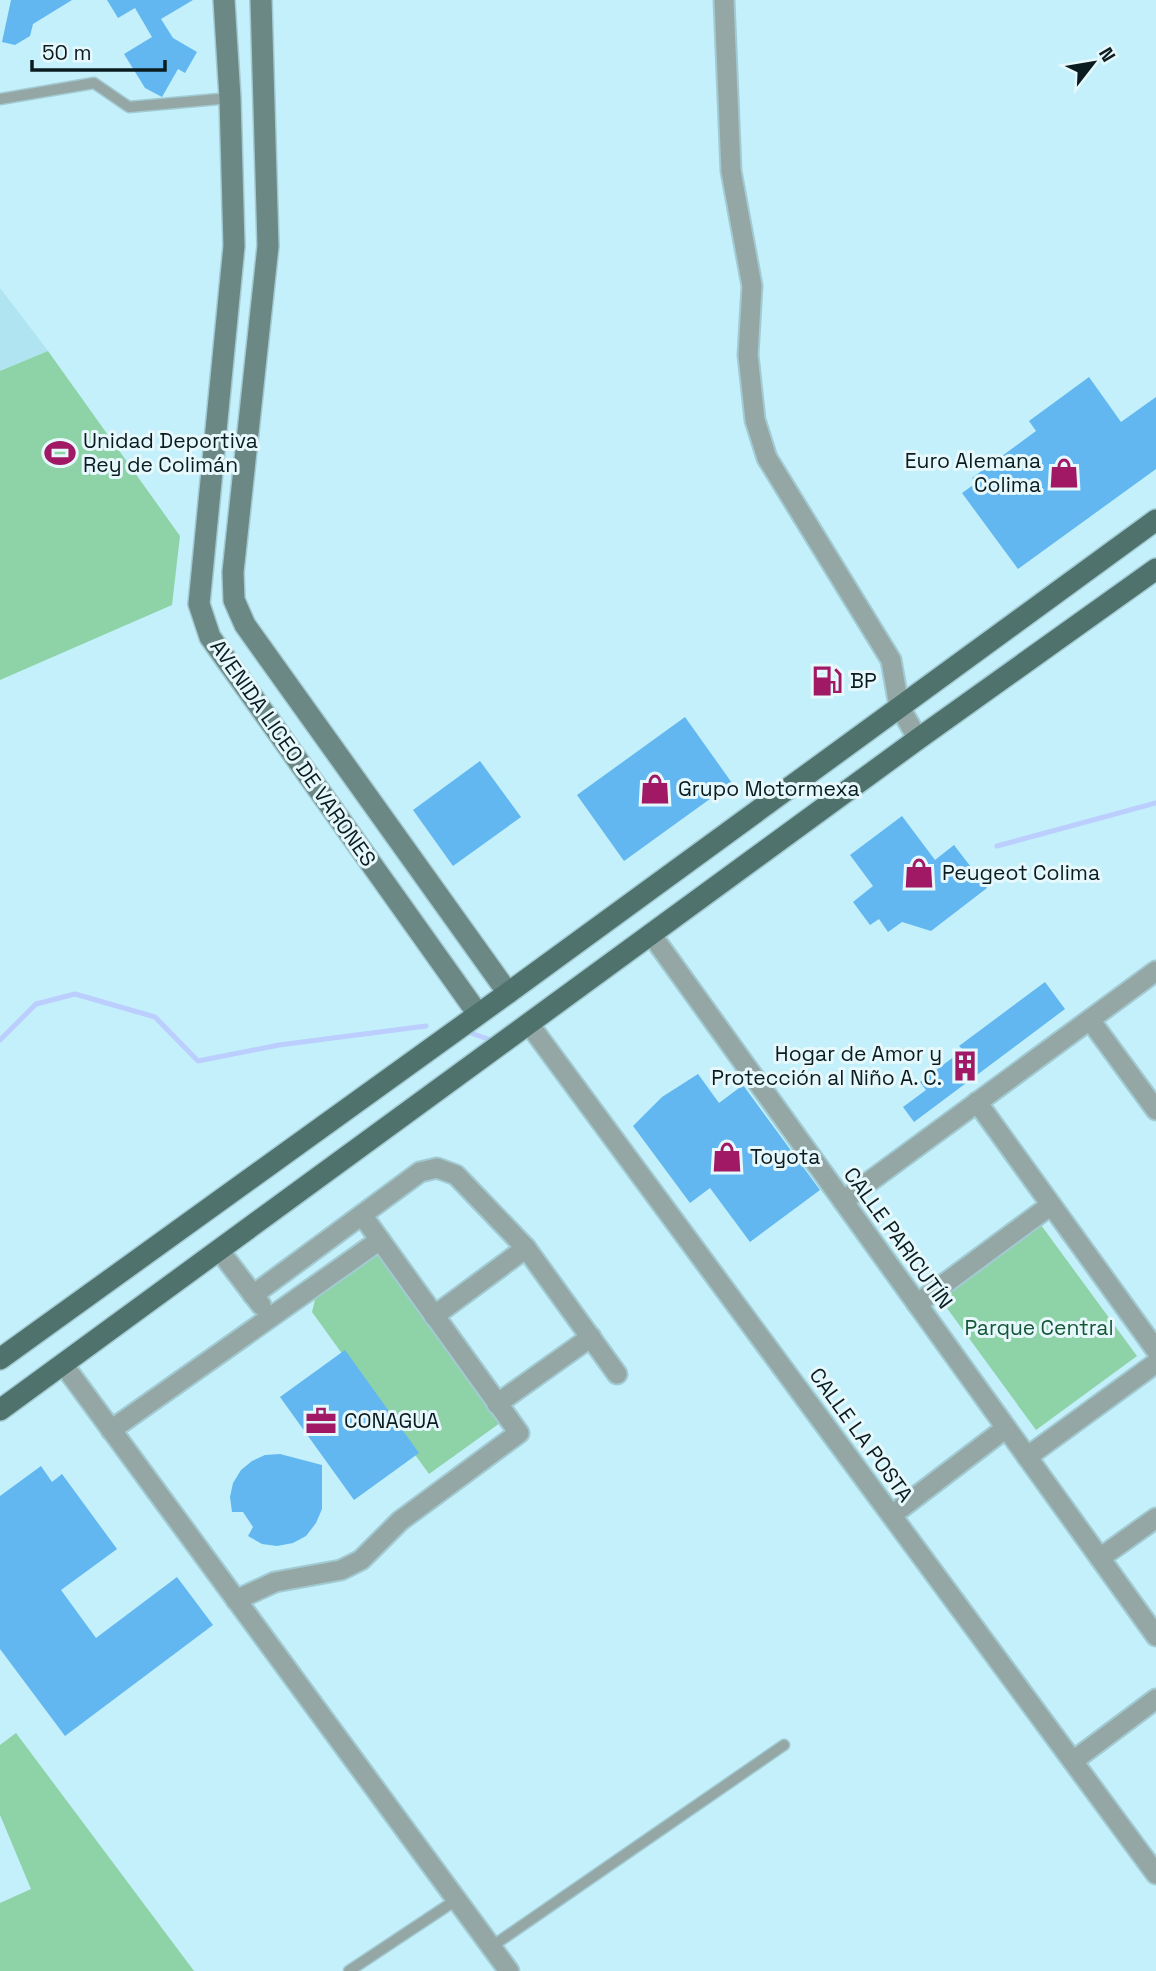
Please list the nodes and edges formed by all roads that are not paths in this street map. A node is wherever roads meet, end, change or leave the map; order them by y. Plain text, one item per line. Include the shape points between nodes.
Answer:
1 (224, 0) edge
2 (261, 0) edge
3 (724, 0) edge
4 (230, 98) junction
5 (0, 99) edge
6 (1156, 520) edge
7 (202, 569) junction
8 (1156, 569) edge
9 (233, 572) junction
10 (899, 706) junction
11 (918, 739) junction
12 (651, 934) junction
13 (1156, 971) edge
14 (508, 993) junction
15 (478, 1014) junction
16 (1090, 1020) junction
17 (529, 1024) junction
18 (415, 1060) junction
19 (437, 1090) junction
20 (977, 1102) junction
21 (1156, 1110) edge
22 (843, 1201) junction
23 (1051, 1205) junction
24 (362, 1215) junction
25 (380, 1240) junction
26 (526, 1248) junction
27 (219, 1250) junction
28 (254, 1295) junction
29 (917, 1304) junction
30 (435, 1316) junction
31 (270, 1318) junction
32 (591, 1337) junction
33 (1156, 1350) edge
34 (0, 1359) edge
35 (1156, 1363) edge
36 (63, 1364) junction
37 (617, 1374) dead end
38 (497, 1404) junction
39 (0, 1410) edge
40 (1006, 1428) junction
41 (111, 1430) junction
42 (1027, 1457) junction
43 (892, 1515) junction
44 (1156, 1518) edge
45 (1100, 1558) junction
46 (236, 1600) junction
47 (1156, 1636) edge
48 (1156, 1699) edge
49 (784, 1745) dead end
50 (1073, 1761) junction
51 (1156, 1874) edge
52 (456, 1900) junction
53 (491, 1947) junction
54 (349, 1971) edge
55 (509, 1971) edge

1 - 4 street, AVENIDA LICEO DE VARONES
2 - 9 street, AVENIDA LICEO DE VARONES via 268,246
3 - 10 street via 731,171 752,286 748,355 755,420 767,458 891,660
4 - 5 lane via 129,107 94,83
4 - 7 street, AVENIDA LICEO DE VARONES via 234,246
6 - 10 main road
7 - 9 street
7 - 15 street, AVENIDA LICEO DE VARONES via 199,604 210,637
8 - 11 main road
9 - 14 street, AVENIDA LICEO DE VARONES via 234,600 245,625
10 - 11 street
10 - 14 main road
11 - 12 main road
12 - 17 main road
12 - 22 street, CALLE PARICUTÍN
13 - 16 street
14 - 15 main road
15 - 18 main road
16 - 20 street
16 - 21 street
17 - 19 main road
17 - 43 street, CALLE LA POSTA
18 - 19 main road
18 - 34 main road
19 - 27 main road
20 - 22 street
20 - 23 street
22 - 29 street, CALLE PARICUTÍN
23 - 29 street
23 - 33 street
24 - 25 street
24 - 26 street via 420,1171 437,1168 456,1175
24 - 28 street
25 - 30 street
25 - 31 street
26 - 30 street
26 - 32 street
27 - 28 street
27 - 36 main road
28 - 31 street
29 - 40 street, CALLE PARICUTÍN
30 - 38 street
31 - 41 street
32 - 37 street
32 - 38 street
35 - 42 street
36 - 39 main road
36 - 41 street
38 - 46 street via 519,1433 400,1521 361,1560 341,1570 275,1582
40 - 42 street, CALLE PARICUTÍN
40 - 43 street
41 - 46 street
42 - 45 street, CALLE PARICUTÍN
43 - 50 street, CALLE LA POSTA
44 - 45 street
45 - 47 street, CALLE PARICUTÍN
46 - 52 street
48 - 50 street
49 - 53 lane
50 - 51 street, CALLE LA POSTA
52 - 53 street
52 - 54 lane
53 - 55 street

